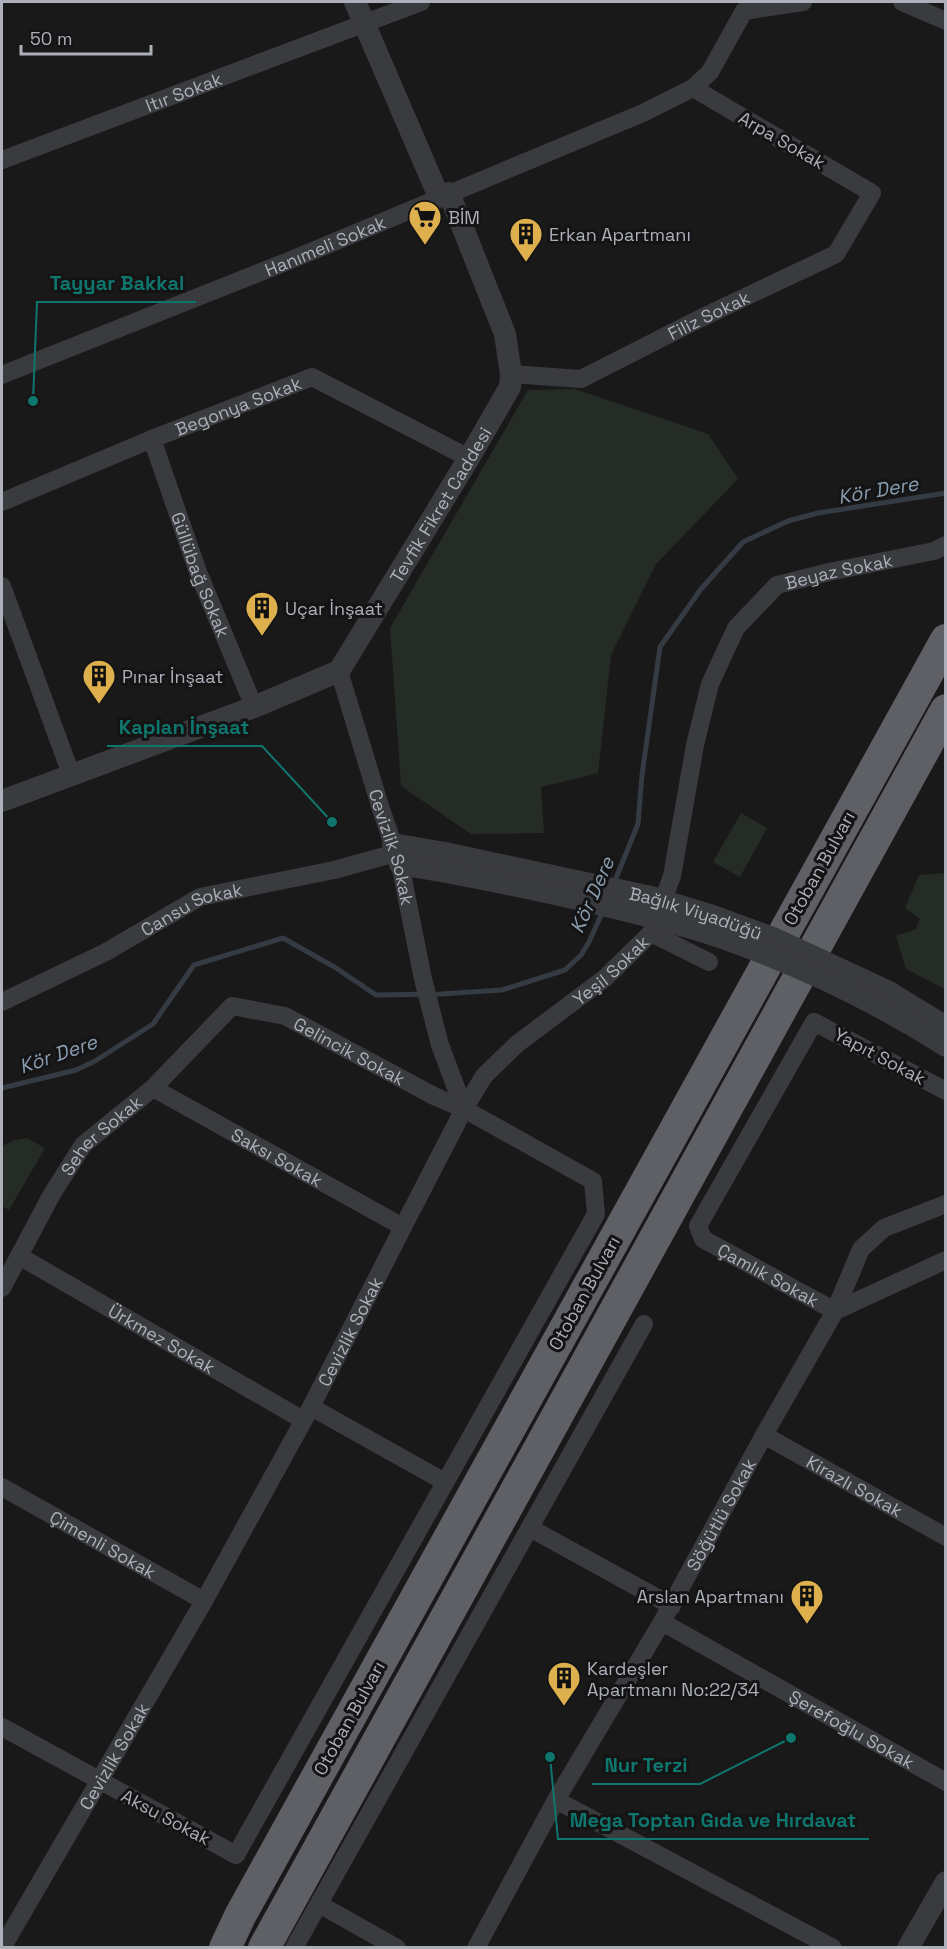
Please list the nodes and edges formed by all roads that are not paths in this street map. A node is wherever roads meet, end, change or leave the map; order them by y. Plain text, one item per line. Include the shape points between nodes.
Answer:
1 (355, 2) edge
2 (421, 2) edge
3 (803, 2) edge
4 (902, 2) edge
5 (742, 6) edge
6 (938, 13) edge
7 (364, 22) junction
8 (693, 88) junction
9 (2, 160) edge
10 (872, 193) joint
11 (444, 195) junction
12 (511, 374) junction
13 (2, 375) edge
14 (152, 440) junction
15 (470, 458) junction
16 (2, 502) edge
17 (945, 545) edge
18 (2, 586) edge
19 (945, 640) edge
20 (339, 671) junction
21 (710, 684) joint
22 (254, 707) junction
23 (945, 710) edge
24 (71, 774) junction
25 (2, 801) edge
26 (396, 854) junction
27 (444, 862) junction
28 (651, 933) junction
29 (709, 962) dead end
30 (2, 1002) edge
31 (232, 1006) joint
32 (945, 1027) edge
33 (945, 1046) edge
34 (153, 1088) junction
35 (945, 1091) edge
36 (464, 1109) junction
37 (945, 1204) edge
38 (403, 1227) junction
39 (703, 1239) joint
40 (19, 1256) junction
41 (945, 1260) edge
42 (2, 1288) edge
43 (836, 1311) junction
44 (644, 1324) dead end
45 (307, 1414) junction
46 (764, 1435) junction
47 (446, 1482) junction
48 (2, 1487) edge
49 (530, 1528) junction
50 (945, 1537) edge
51 (204, 1602) junction
52 (672, 1606) junction
53 (662, 1622) junction
54 (2, 1727) edge
55 (100, 1782) junction
56 (945, 1782) edge
57 (556, 1800) junction
58 (945, 1882) edge
59 (319, 1904) junction
60 (2, 1947) edge
61 (225, 1947) edge
62 (264, 1947) edge
63 (294, 1947) edge
64 (397, 1947) edge
65 (476, 1947) edge
66 (833, 1947) edge
67 (908, 1947) edge

1 - 7 street, Tevfik Fikret Caddesi
2 - 7 street, Itır Sokak
3 - 5 street
4 - 6 street
5 - 8 street, Hanımeli Sokak via 710,72
7 - 9 street, Itır Sokak
7 - 11 street, Tevfik Fikret Caddesi
8 - 10 street, Arpa Sokak
8 - 11 street, Hanımeli Sokak via 643,113
10 - 12 street, Filiz Sokak via 836,254 581,379
11 - 12 street, Tevfik Fikret Caddesi via 505,334
11 - 13 street, Hanımeli Sokak
12 - 15 street, Tevfik Fikret Caddesi via 510,387
14 - 15 street, Begonya Sokak via 312,376
14 - 16 street, Begonya Sokak
14 - 22 street, Güllübağ Sokak via 198,572
15 - 20 street, Tevfik Fikret Caddesi
17 - 21 street, Beyaz Sokak via 934,551 777,585 736,628
18 - 24 street
19 - 61 highway, Otoban Bulvarı
20 - 22 street
20 - 26 street, Cevizlik Sokak
21 - 28 street, Yeşil Sokak via 672,876
22 - 24 street
23 - 62 highway, Otoban Bulvarı
24 - 25 street
26 - 27 street, Bağlık Viyadüğü
26 - 30 street, Cansu Sokak via 200,897 106,952
26 - 36 street, Cevizlik Sokak via 440,1045
27 - 32 street, Bağlık Viyadüğü, bridge via 651,897 713,916 773,938 889,992
27 - 33 street, Bağlık Viyadüğü, bridge via 527,888 658,918 726,939 843,988
28 - 29 street
28 - 36 street, Yeşil Sokak via 605,978 517,1044 484,1076
31 - 34 street, Seher Sokak
31 - 36 street, Gelincik Sokak via 285,1016
34 - 38 street, Saksı Sokak
34 - 40 street, Seher Sokak via 83,1145
35 - 39 street, Yapıt Sokak via 814,1022 698,1226
36 - 38 street, Cevizlik Sokak
36 - 47 street, Gelincik Sokak via 593,1181 596,1214
37 - 43 street, Söğütlü Sokak via 884,1228 861,1249
38 - 45 street, Cevizlik Sokak
39 - 43 street, Çamlık Sokak
40 - 42 street, Seher Sokak
40 - 45 street, Ürkmez Sokak
41 - 43 street
43 - 46 street, Söğütlü Sokak
44 - 49 street
45 - 47 street, Ürkmez Sokak
45 - 51 street, Cevizlik Sokak
46 - 50 street, Kirazlı Sokak
46 - 52 street, Söğütlü Sokak
47 - 55 street, Aksu Sokak via 236,1855
48 - 51 street, Çimenli Sokak
49 - 52 street
49 - 59 street
51 - 55 street, Cevizlik Sokak
52 - 53 street, Söğütlü Sokak
53 - 56 street, Şerefoğlu Sokak
53 - 57 street, Söğütlü Sokak
54 - 55 street, Aksu Sokak
55 - 60 street, Cevizlik Sokak
57 - 65 street, Söğütlü Sokak
57 - 66 street
58 - 67 street
59 - 63 street
59 - 64 street

